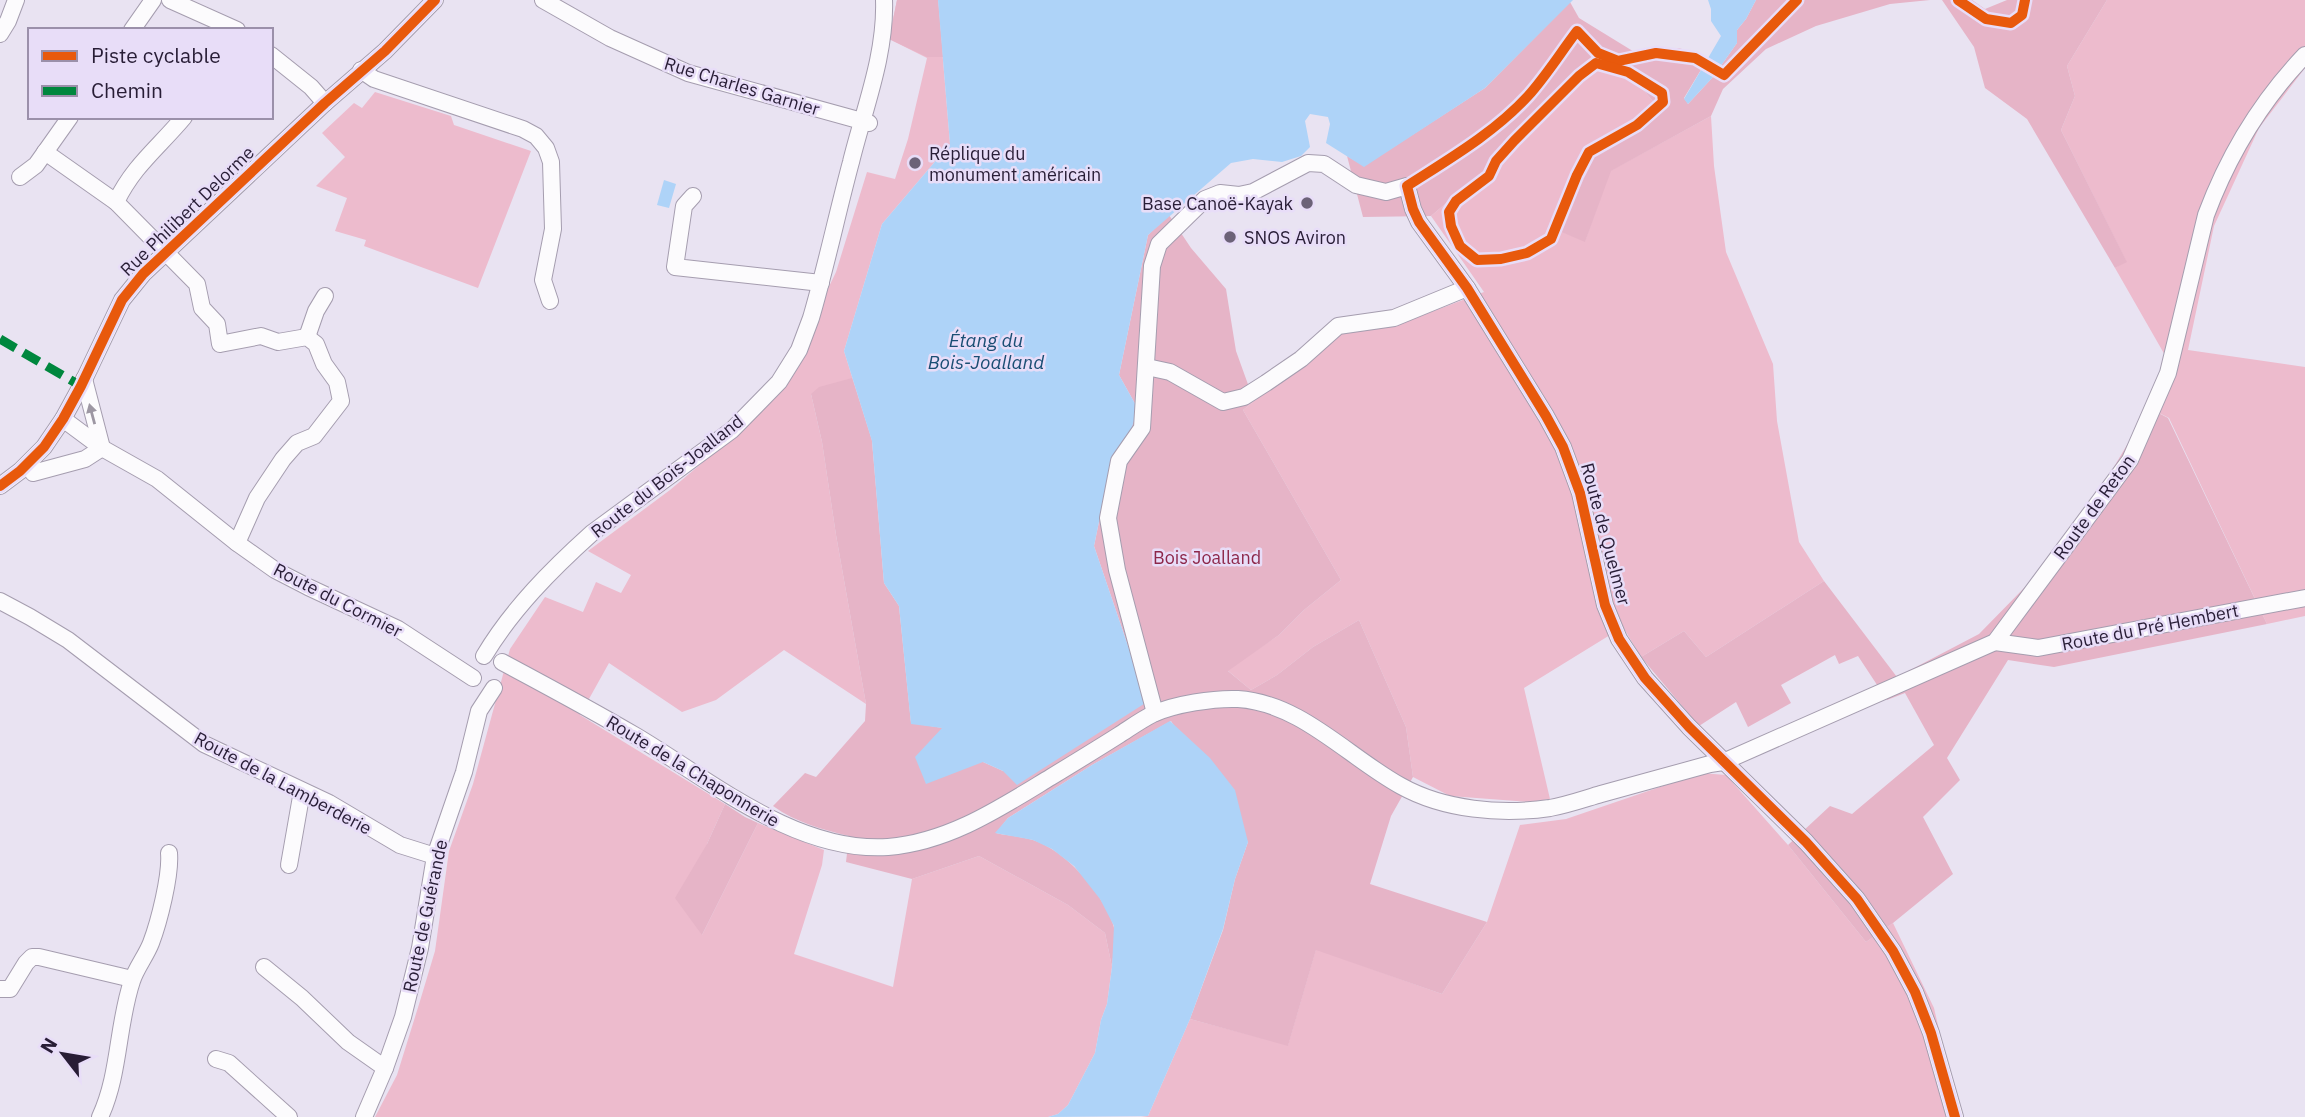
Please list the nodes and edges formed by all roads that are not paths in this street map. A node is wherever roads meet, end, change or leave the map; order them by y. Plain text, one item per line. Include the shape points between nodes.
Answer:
1 (153, 0) edge
2 (170, 0) edge
3 (435, 0) edge
4 (543, 0) edge
5 (884, 0) edge
6 (892, 0) edge
7 (9, 3) edge
8 (133, 28) edge
9 (233, 28) edge
10 (0, 34) edge
11 (2305, 55) edge
12 (273, 57) edge
13 (361, 70) junction
14 (325, 103) junction
15 (69, 119) edge
16 (182, 119) edge
17 (866, 122) junction
18 (45, 152) junction
19 (20, 177) dead end
20 (693, 196) dead end
21 (116, 202) junction
22 (833, 238) junction
23 (166, 253) junction
24 (821, 284) junction
25 (1467, 288) junction
26 (325, 296) dead end
27 (550, 301) dead end
28 (307, 337) junction
29 (1147, 368) junction
30 (84, 379) junction
31 (63, 418) junction
32 (102, 449) junction
33 (33, 473) dead end
34 (0, 486) edge
35 (237, 543) junction
36 (2305, 598) edge
37 (0, 601) edge
38 (1995, 642) junction
39 (443, 656) junction
40 (491, 660) junction
41 (535, 680) junction
42 (475, 681) junction
43 (497, 685) junction
44 (479, 711) junction
45 (1155, 713) junction
46 (1724, 762) junction
47 (302, 791) junction
48 (169, 853) dead end
49 (435, 856) junction
50 (289, 866) dead end
51 (264, 967) dead end
52 (132, 979) junction
53 (0, 989) edge
54 (216, 1059) dead end
55 (385, 1068) junction
56 (100, 1117) edge
57 (289, 1117) edge
58 (364, 1117) edge
59 (1955, 1117) edge

1 - 8 street
2 - 9 street
3 - 13 street, Rue Philibert Delorme
4 - 17 street, Rue Charles Garnier via 610,38 688,73
5 - 17 street, Route du Bois-Joalland
6 - 17 street, Route du Bois-Joalland via 886,49
7 - 10 street via 8,21
11 - 38 street, Route de Reton via 2258,113 2215,191 2168,373 2130,460
12 - 14 street
13 - 14 street, Rue Philibert Delorme
13 - 27 street via 374,79 523,129 546,148 551,162 553,229 543,280
14 - 23 street, Rue Philibert Delorme
15 - 18 street
16 - 21 street via 145,157
17 - 22 street, Route du Bois-Joalland
17 - 22 street, Route du Bois-Joalland
18 - 19 street
18 - 21 street
20 - 24 street via 684,206 675,267
21 - 23 street
22 - 24 street, Route du Bois-Joalland
23 - 28 street via 197,284 202,308 217,324 220,344 261,336 278,342
23 - 30 street, Rue Philibert Delorme via 121,300
24 - 40 street, Route du Bois-Joalland via 799,350 779,382 732,430 592,533 554,568 508,622
25 - 29 street via 1394,318 1338,326 1301,359 1244,397 1223,402 1170,372
25 - 29 street, Route de Quelmer via 1419,222 1407,186 1385,192 1356,185 1324,164 1308,163 1252,192 1220,193 1205,199 1159,244 1152,266
25 - 46 street, Route de Quelmer via 1563,447 1580,493 1605,605 1619,639 1645,678
26 - 28 street
28 - 35 street via 316,344 337,382 341,401 314,436 297,443 283,459 257,498
29 - 45 street via 1142,428 1119,461 1108,518
30 - 31 street, Rue Philibert Delorme
32 -> 30 street
31 - 32 street, Route du Cormier
31 - 34 street, Rue Philibert Delorme via 44,447
32 - 33 street via 85,459
32 - 35 street, Route du Cormier via 158,479
35 - 39 street, Route du Cormier via 275,570 398,629
36 - 38 street, Route du Pré Hembert via 2038,648
37 - 47 street, Route de la Lamberderie via 68,640 204,744
38 - 46 street, Route de Reton
39 - 40 street
39 - 42 street, Route du Cormier
40 - 41 street, Route de la Chaponnerie
40 - 42 street via 472,668
40 - 43 street via 505,673
41 - 43 street via 522,678
41 - 45 street, Route de la Chaponnerie via 755,810 823,839 859,846 886,847 947,835 1000,808
42 - 43 street via 486,689
42 - 44 street, Route de Guérande
43 - 44 street, Route de Guérande
44 - 49 street, Route de Guérande
45 - 46 street, Route de la Chaponnerie via 1202,702 1237,699 1262,703 1315,729 1400,786 1431,800 1486,809 1552,808
46 - 59 street, Route de Quelmer via 1857,899 1893,951 1931,1033
47 - 49 street, Route de la Lamberderie via 400,845
47 - 50 street
48 - 52 street via 151,942
49 - 55 street, Route de Guérande via 412,984
51 - 55 street via 348,1042
52 - 53 street via 32,957 10,989
52 - 56 street via 113,1082
54 - 57 street via 229,1063
55 - 58 street, Route de Guérande

